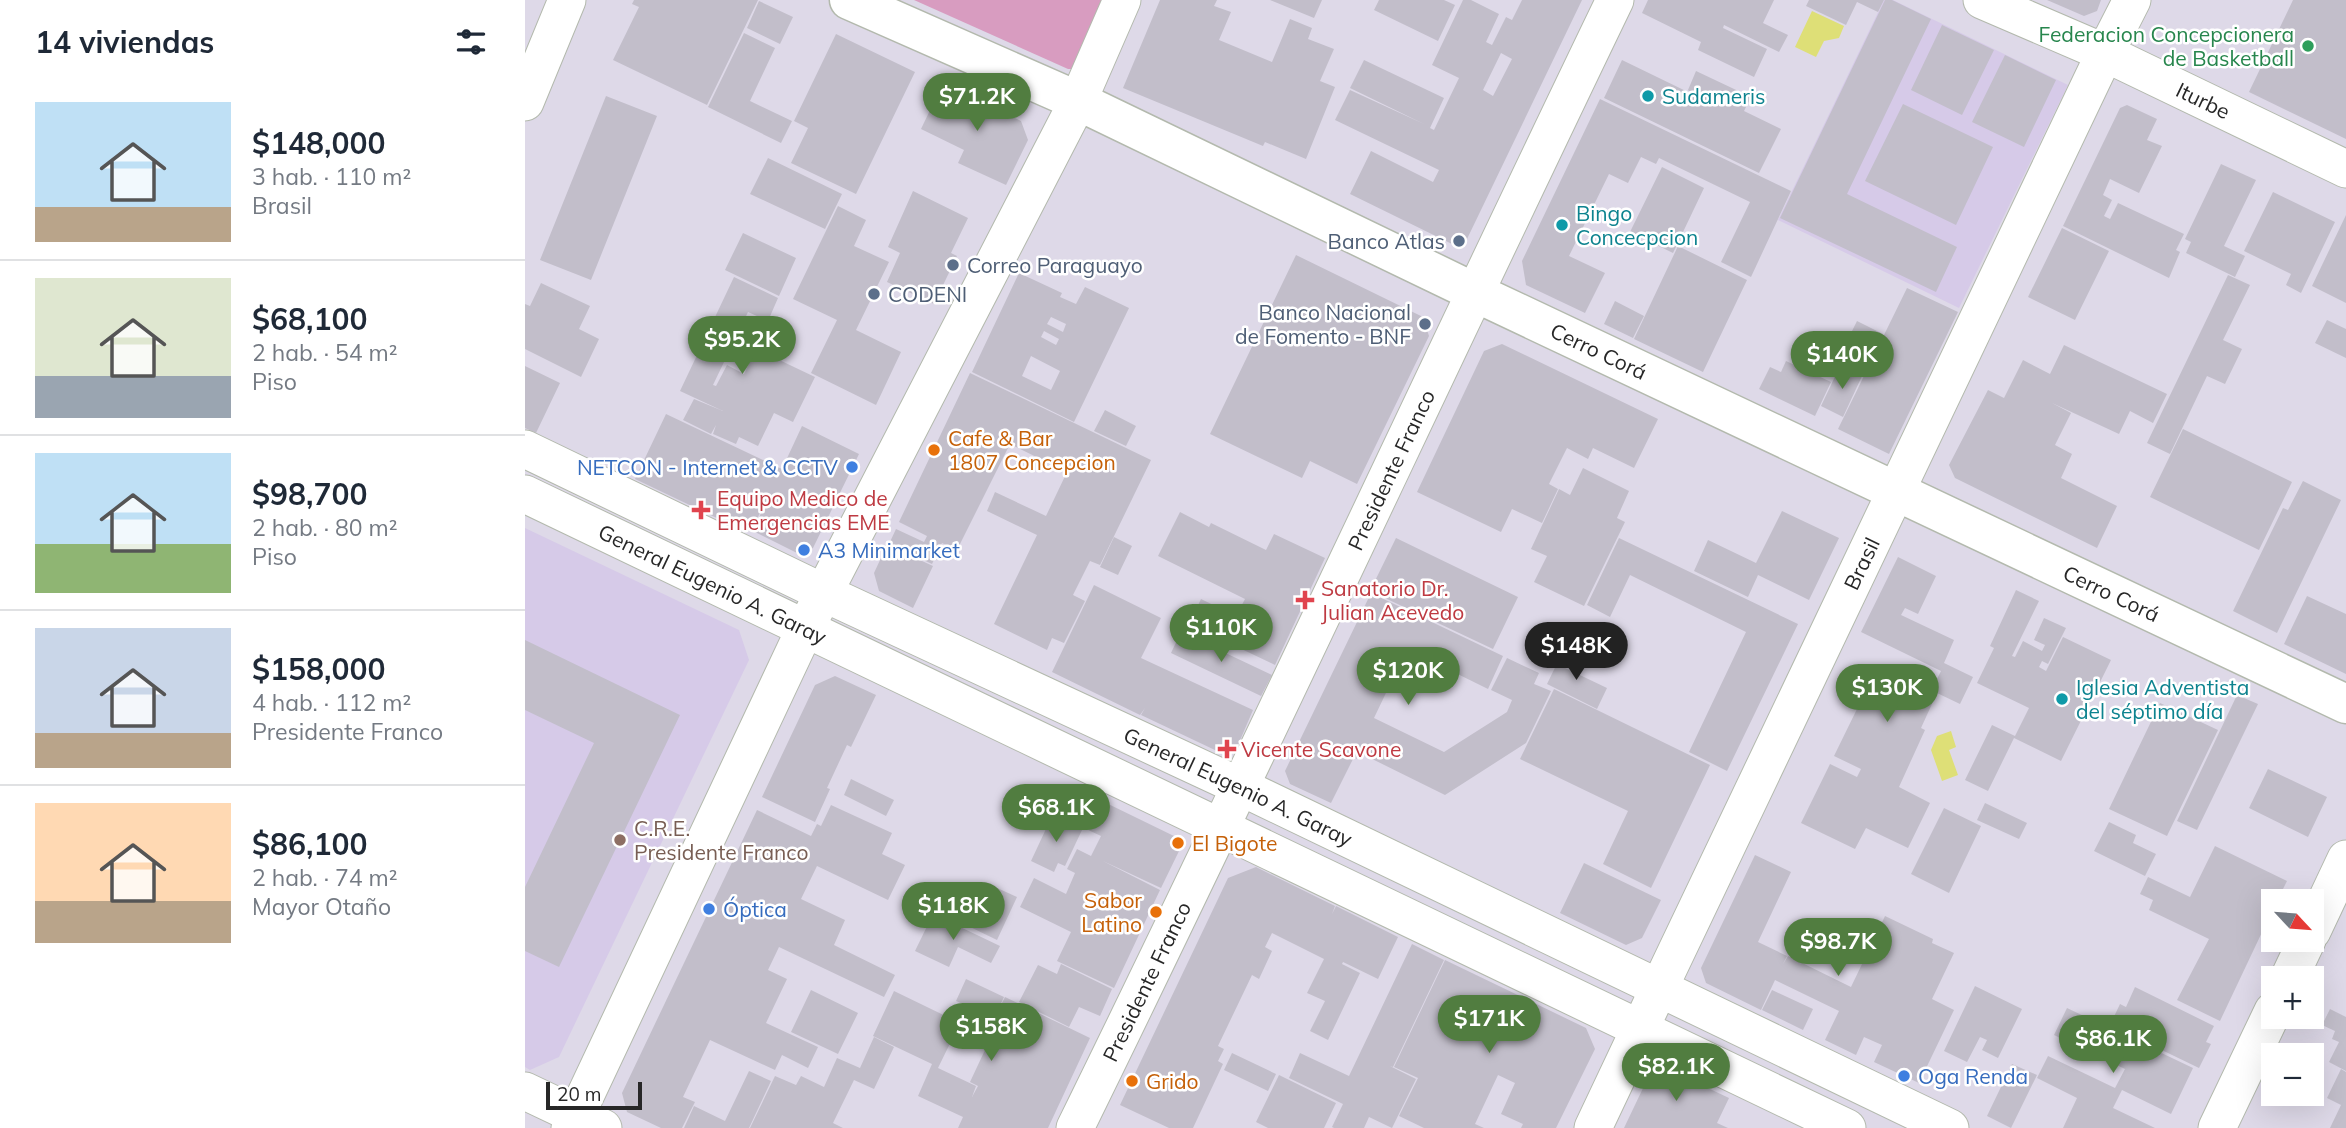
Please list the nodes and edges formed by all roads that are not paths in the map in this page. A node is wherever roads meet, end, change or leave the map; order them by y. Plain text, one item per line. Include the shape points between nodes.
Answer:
1 (567, 0) edge
2 (849, 0) edge
3 (1122, 0) edge
4 (1615, 0) edge
5 (1982, 0) edge
6 (2132, 0) edge
7 (2105, 53) junction
8 (525, 102) edge
9 (1077, 102) junction
10 (2346, 169) edge
11 (1474, 292) junction
12 (525, 449) edge
13 (1898, 492) junction
14 (525, 494) edge
15 (824, 593) junction
16 (806, 629) junction
17 (2346, 704) edge
18 (1241, 787) junction
19 (1222, 829) junction
20 (2346, 859) edge
21 (2324, 906) edge
22 (1657, 988) junction
23 (2264, 1029) edge
24 (1639, 1030) junction
25 (525, 1091) edge
26 (583, 1124) edge
27 (1075, 1128) edge
28 (1593, 1128) edge
29 (1847, 1128) edge
30 (1950, 1128) edge
31 (2217, 1128) edge

1 - 8 street
2 - 9 street, Cerro Corá
3 - 9 street
4 - 11 street, Presidente Franco
5 - 7 street, Iturbe
6 - 7 street, Brasil
7 - 10 street, Iturbe
7 - 13 street, Brasil
9 - 11 street, Cerro Corá
9 - 15 street
11 - 13 street, Cerro Corá
11 - 18 street, Presidente Franco
12 - 15 street, General Eugenio A. Garay
13 - 17 street, Cerro Corá
13 - 22 street, Brasil
14 - 16 street, General Eugenio A. Garay
15 - 16 street
15 - 18 street, General Eugenio A. Garay
16 - 19 street, General Eugenio A. Garay
16 - 26 street
18 - 19 street, Presidente Franco
18 - 22 street, General Eugenio A. Garay
19 - 24 street, General Eugenio A. Garay
19 - 27 street, Presidente Franco
20 - 21 street
22 - 24 street, Brasil
22 - 30 street, General Eugenio A. Garay
23 - 31 street
24 - 28 street, Brasil
24 - 29 street, General Eugenio A. Garay
25 - 26 street

